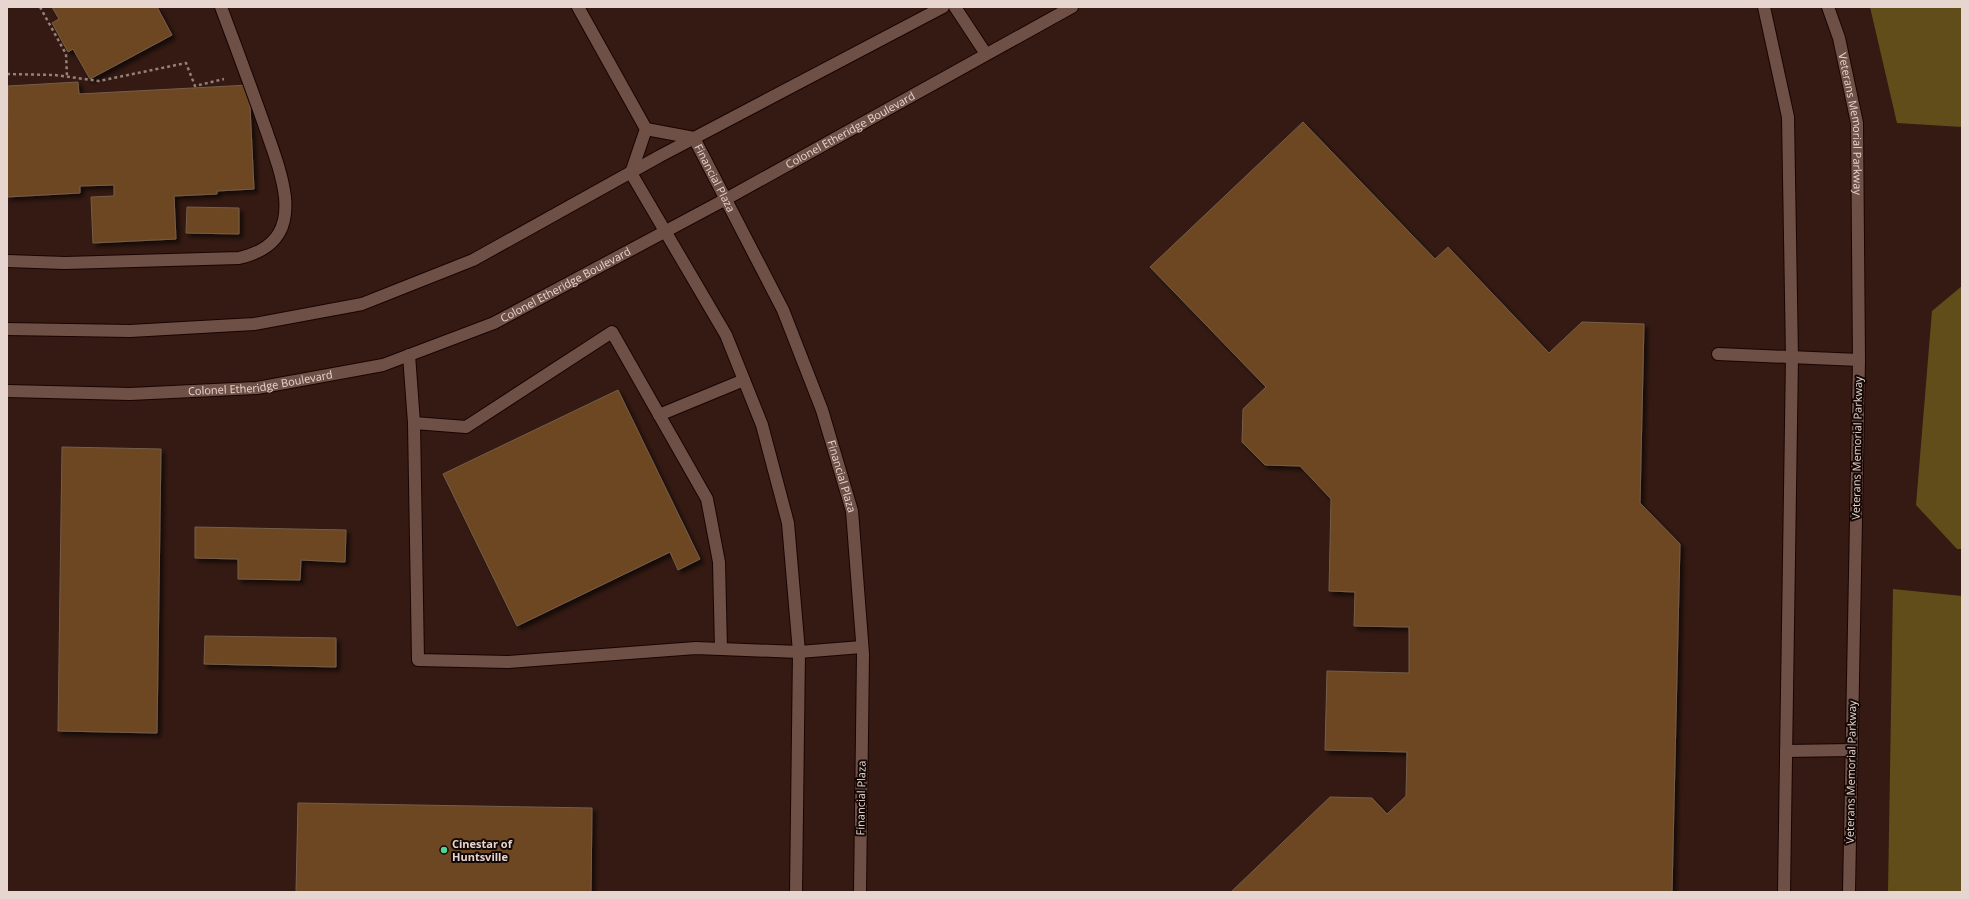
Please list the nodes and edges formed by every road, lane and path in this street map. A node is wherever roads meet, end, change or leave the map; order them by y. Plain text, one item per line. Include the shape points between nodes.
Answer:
1 (40, 7) edge
2 (221, 7) edge
3 (578, 7) edge
4 (943, 7) edge
5 (955, 7) edge
6 (1072, 7) edge
7 (1764, 7) edge
8 (1828, 7) edge
9 (986, 54) junction
10 (246, 73) junction
11 (7, 74) edge
12 (67, 77) junction
13 (646, 129) junction
14 (694, 138) junction
15 (630, 173) junction
16 (726, 199) junction
17 (666, 231) junction
18 (7, 261) edge
19 (7, 329) edge
20 (1718, 354) dead end
21 (409, 355) junction
22 (1792, 357) junction
23 (1859, 360) junction
24 (744, 380) junction
25 (7, 391) edge
26 (659, 415) junction
27 (414, 423) junction
28 (862, 647) junction
29 (720, 649) junction
30 (799, 652) junction
31 (1852, 750) junction
32 (1786, 751) junction
33 (796, 892) edge
34 (860, 892) edge
35 (1784, 892) edge
36 (1849, 892) edge

1 - 12 path via 66,54
2 - 10 street
3 - 13 street
4 - 14 street
5 - 9 street
6 - 9 street, Colonel Etheridge Boulevard
7 - 22 street via 1788,117
8 - 23 street, Veterans Memorial Parkway via 1839,38 1858,123
9 - 16 street, Colonel Etheridge Boulevard
10 - 12 path via 195,86 186,63 99,81
10 - 18 street via 272,149 285,198 285,215 279,233 267,247 256,254 239,258 199,261
11 - 12 path
13 - 14 street, Financial Plaza
13 - 15 street
14 - 15 street
14 - 16 street, Financial Plaza
15 - 17 street
15 - 19 street via 473,260 362,304 254,324 130,331
16 - 17 street, Colonel Etheridge Boulevard
16 - 28 street, Financial Plaza via 783,310 822,410 833,446 852,511
17 - 21 street, Colonel Etheridge Boulevard via 494,323
17 - 24 street via 726,335
20 - 22 street
21 - 25 street, Colonel Etheridge Boulevard via 383,366 257,388 130,394
21 - 27 street
22 - 23 street
22 - 32 street
23 - 31 street, Veterans Memorial Parkway
24 - 26 street
24 - 30 street via 762,425 788,522
26 - 27 street via 612,332 466,427
26 - 29 street via 707,499 719,562
27 - 29 street via 418,660 508,662 696,648
28 - 30 street
28 - 34 street, Financial Plaza
29 - 30 street
30 - 33 street
31 - 32 street
31 - 36 street, Veterans Memorial Parkway
32 - 35 street

